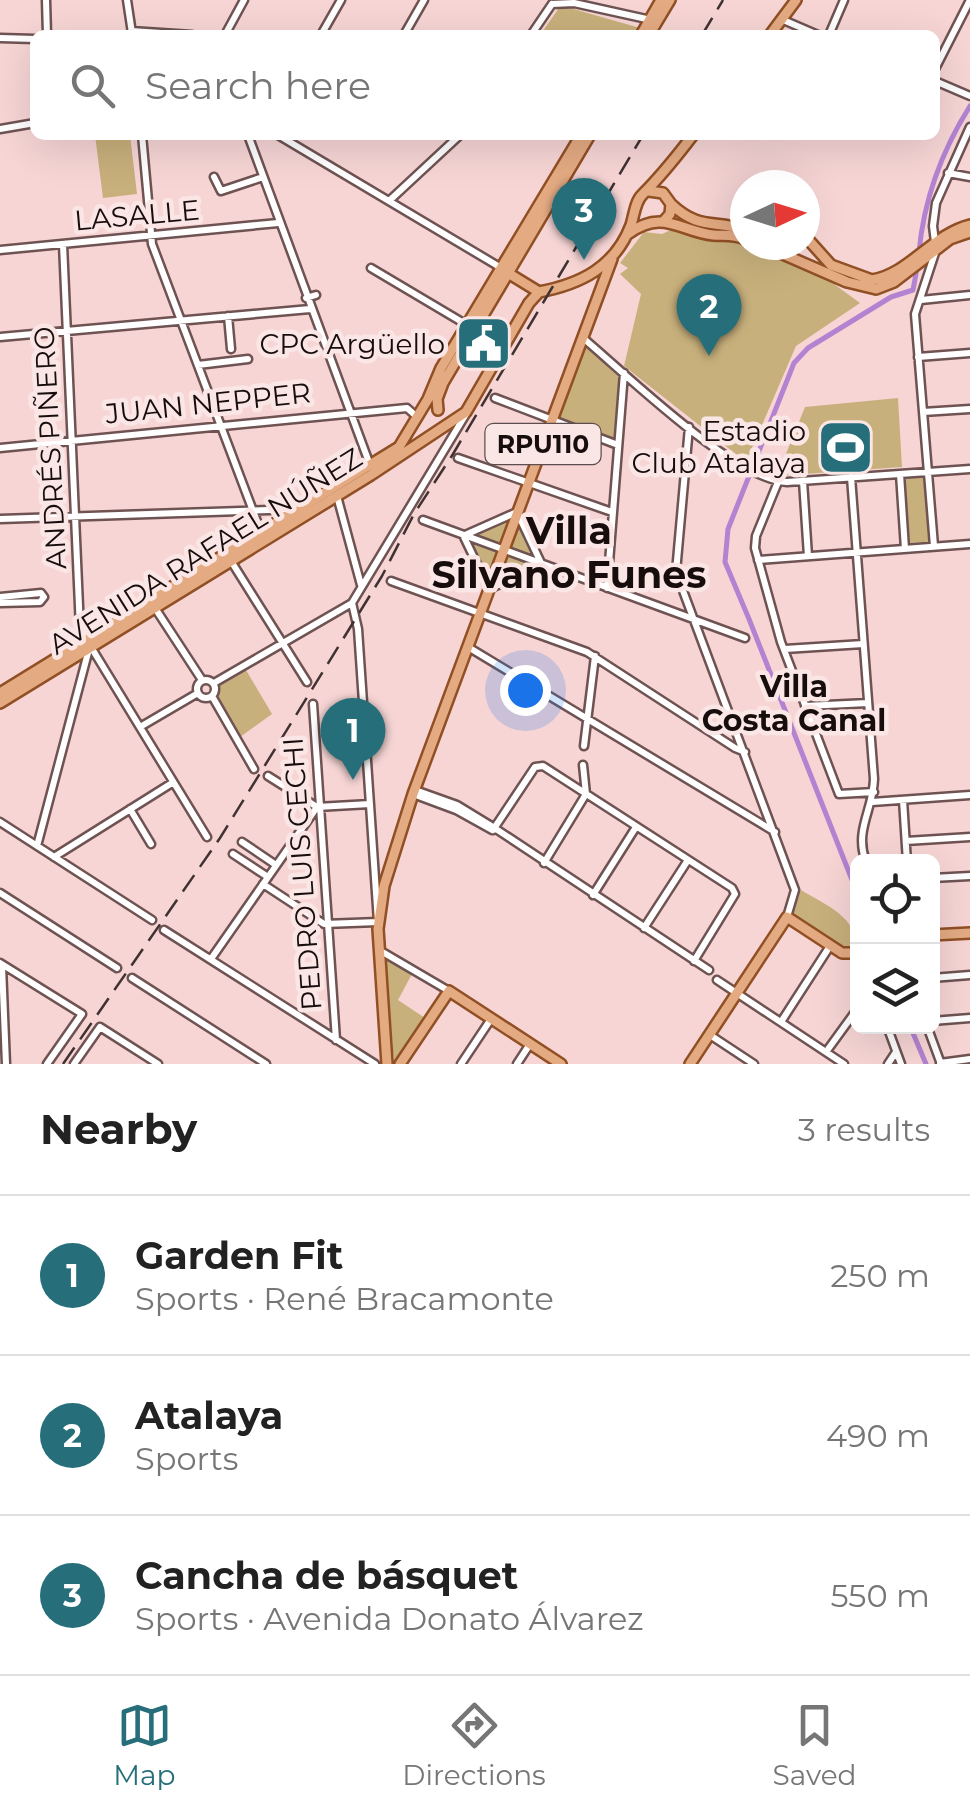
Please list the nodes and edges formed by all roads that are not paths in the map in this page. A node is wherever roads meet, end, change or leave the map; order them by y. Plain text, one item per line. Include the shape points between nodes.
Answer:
1 (46, 0) edge
2 (127, 0) edge
3 (244, 0) edge
4 (341, 0) edge
5 (424, 0) edge
6 (661, 0) edge
7 (670, 0) edge
8 (796, 0) edge
9 (844, 0) edge
10 (970, 0) edge
11 (568, 1) edge
12 (550, 2) edge
13 (781, 19) junction
14 (653, 22) junction
15 (47, 30) edge
16 (132, 30) edge
17 (228, 30) edge
18 (324, 30) edge
19 (407, 30) edge
20 (534, 30) edge
21 (646, 30) edge
22 (651, 30) edge
23 (773, 30) edge
24 (806, 30) edge
25 (831, 30) edge
26 (0, 38) edge
27 (30, 39) edge
28 (940, 59) edge
29 (940, 84) edge
30 (969, 93) edge
31 (30, 124) edge
32 (970, 128) edge
33 (0, 129) edge
34 (142, 140) edge
35 (250, 140) edge
36 (286, 140) edge
37 (455, 140) edge
38 (578, 140) edge
39 (582, 140) edge
40 (587, 140) edge
41 (690, 140) edge
42 (573, 164) junction
43 (666, 170) junction
44 (948, 173) junction
45 (214, 177) dead end
46 (263, 177) junction
47 (970, 177) edge
48 (649, 191) junction
49 (669, 200) junction
50 (388, 201) junction
51 (636, 208) junction
52 (663, 222) junction
53 (278, 223) junction
54 (648, 224) junction
55 (730, 228) edge
56 (970, 228) edge
57 (730, 234) edge
58 (150, 236) junction
59 (626, 236) junction
60 (63, 244) junction
61 (936, 246) junction
62 (0, 250) edge
63 (820, 251) edge
64 (612, 260) junction
65 (797, 260) edge
66 (809, 260) edge
67 (805, 264) junction
68 (910, 265) junction
69 (371, 268) dead end
70 (505, 271) junction
71 (591, 274) junction
72 (527, 284) junction
73 (601, 287) junction
74 (539, 292) junction
75 (316, 295) dead end
76 (970, 295) edge
77 (306, 298) junction
78 (921, 300) junction
79 (529, 303) junction
80 (310, 309) junction
81 (228, 316) junction
82 (181, 319) junction
83 (468, 325) junction
84 (67, 331) junction
85 (0, 337) edge
86 (582, 338) junction
87 (231, 349) dead end
88 (970, 354) edge
89 (918, 357) junction
90 (248, 359) dead end
91 (198, 365) junction
92 (624, 372) junction
93 (475, 394) junction
94 (495, 398) dead end
95 (468, 409) junction
96 (970, 409) edge
97 (439, 411) junction
98 (348, 412) junction
99 (923, 412) junction
100 (418, 416) junction
101 (552, 420) junction
102 (220, 425) junction
103 (689, 427) junction
104 (435, 434) junction
105 (72, 440) junction
106 (618, 444) junction
107 (0, 448) edge
108 (444, 448) junction
109 (458, 458) dead end
110 (370, 466) junction
111 (970, 469) edge
112 (928, 472) junction
113 (900, 474) junction
114 (851, 477) junction
115 (803, 481) junction
116 (778, 482) junction
117 (528, 483) junction
118 (337, 496) junction
119 (250, 509) junction
120 (300, 509) junction
121 (517, 512) junction
122 (612, 512) junction
123 (76, 515) junction
124 (0, 519) edge
125 (424, 520) dead end
126 (266, 529) junction
127 (464, 536) junction
128 (970, 544) edge
129 (934, 546) junction
130 (905, 548) junction
131 (502, 550) junction
132 (856, 552) junction
133 (808, 556) junction
134 (758, 560) junction
135 (231, 561) junction
136 (542, 565) junction
137 (391, 581) dead end
138 (361, 586) junction
139 (607, 588) junction
140 (489, 589) junction
141 (0, 600) edge
142 (352, 603) junction
143 (155, 608) junction
144 (480, 615) junction
145 (692, 619) junction
146 (745, 638) dead end
147 (282, 642) junction
148 (87, 644) junction
149 (864, 644) junction
150 (468, 647) junction
151 (784, 649) junction
152 (595, 656) junction
153 (202, 680) junction
154 (308, 682) dead end
155 (214, 683) junction
156 (0, 693) edge
157 (198, 694) junction
158 (212, 696) junction
159 (0, 703) edge
160 (868, 703) junction
161 (313, 704) dead end
162 (804, 706) junction
163 (588, 720) junction
164 (140, 727) junction
165 (584, 746) dead end
166 (745, 752) junction
167 (584, 765) dead end
168 (254, 768) dead end
169 (268, 776) dead end
170 (172, 784) junction
171 (414, 792) junction
172 (874, 792) junction
173 (586, 794) junction
174 (970, 795) edge
175 (902, 800) junction
176 (872, 802) junction
177 (370, 804) junction
178 (319, 807) junction
179 (130, 809) junction
180 (0, 822) edge
181 (636, 827) junction
182 (494, 830) junction
183 (775, 832) junction
184 (970, 836) edge
185 (207, 837) dead end
186 (906, 841) junction
187 (242, 842) dead end
188 (151, 844) dead end
189 (37, 846) junction
190 (233, 854) dead end
191 (863, 854) edge
192 (907, 854) edge
193 (54, 857) junction
194 (688, 860) junction
195 (544, 863) junction
196 (276, 865) junction
197 (970, 876) edge
198 (940, 878) edge
199 (266, 880) junction
200 (0, 893) edge
201 (593, 895) junction
202 (787, 917) junction
203 (152, 920) dead end
204 (378, 922) junction
205 (328, 924) junction
206 (644, 928) junction
207 (164, 930) dead end
208 (970, 933) edge
209 (940, 935) edge
210 (830, 946) junction
211 (379, 950) junction
212 (850, 954) edge
213 (211, 959) junction
214 (694, 961) junction
215 (1, 964) edge
216 (117, 968) dead end
217 (709, 970) dead end
218 (970, 976) edge
219 (132, 978) dead end
220 (940, 978) edge
221 (717, 980) dead end
222 (449, 992) junction
223 (737, 993) junction
224 (970, 1018) edge
225 (491, 1019) junction
226 (850, 1019) edge
227 (940, 1020) edge
228 (780, 1022) junction
229 (890, 1034) edge
230 (930, 1034) edge
231 (710, 1035) junction
232 (336, 1040) junction
233 (530, 1044) junction
234 (896, 1051) junction
235 (826, 1052) junction
236 (970, 1059) edge
237 (749, 1063) edge
238 (6, 1064) edge
239 (47, 1064) edge
240 (74, 1064) edge
241 (158, 1064) edge
242 (266, 1064) edge
243 (375, 1064) edge
244 (387, 1064) edge
245 (400, 1064) edge
246 (461, 1064) edge
247 (516, 1064) edge
248 (561, 1064) edge
249 (690, 1064) edge
250 (844, 1064) edge
251 (888, 1064) edge
252 (901, 1064) edge
253 (941, 1064) edge

1 - 15 street
2 - 16 street
3 - 17 street
4 - 18 street
5 - 19 street
6 - 14 main road
7 - 14 main road
8 - 13 main road
9 - 25 street
10 - 28 street
11 - 12 street
11 - 14 street
12 - 20 street
13 - 23 main road
13 - 24 street
14 - 21 main road
14 - 22 main road
26 - 27 street
29 - 30 street
31 - 33 street
32 - 44 street
34 - 58 street
35 - 46 street
36 - 50 street
37 - 50 street
38 - 70 main road
39 - 42 main road
40 - 42 main road
41 - 43 main road
42 - 70 main road
43 - 48 main road
43 - 49 main road
44 - 47 street
44 - 61 street via 934,213
45 - 46 street via 221,191
46 - 53 street
48 - 49 main road
48 - 51 main road
49 - 52 main road
49 - 55 main road via 685,215
50 - 70 street
51 - 54 main road
51 - 59 main road
52 - 54 main road
52 - 57 main road
53 - 58 street, LASALLE
53 - 77 street
54 - 59 main road
56 - 61 main road
58 - 60 street, LASALLE
58 - 82 street
59 - 64 main road
60 - 62 street, LASALLE
60 - 84 street, ANDRÉS PIÑERO
61 - 68 main road
61 - 78 street
63 - 68 main road via 836,268 867,280
64 - 71 main road, RPU110
64 - 73 main road, RPU110
65 - 67 main road
66 - 67 main road
67 - 68 main road via 870,289 886,286
69 - 83 street
70 - 72 main road
70 - 83 main road, AVENIDA RAFAEL NÚÑEZ
70 - 97 main road via 443,383
71 - 73 main road via 600,276
71 - 74 main road, RPU110
72 - 74 main road
72 - 79 main road
73 - 86 main road, RPU110
74 - 79 main road, AVENIDA RAFAEL NÚÑEZ / RPU110
75 - 77 street
76 - 78 street
77 - 80 street
78 - 89 street via 915,314
79 - 93 main road, AVENIDA RAFAEL NÚÑEZ / RPU110
80 - 81 street
80 - 98 street
81 - 82 street
81 - 87 street
82 - 84 street
82 - 91 street
83 - 100 main road, AVENIDA RAFAEL NÚÑEZ
84 - 85 street
84 - 105 street, ANDRÉS PIÑERO
86 - 92 street
86 - 101 main road, RPU110
88 - 89 street
89 - 99 street
90 - 91 street
91 - 102 street
92 - 103 street
92 - 106 street
93 - 95 main road, AVENIDA RAFAEL NÚÑEZ / RPU110
93 - 97 main road, RPU110 via 459,411
94 - 101 street
95 - 104 main road, AVENIDA RAFAEL NÚÑEZ / RPU110
95 - 108 street
96 - 99 street
97 - 100 main road, RPU110 via 430,407
97 - 104 main road via 443,423
98 - 100 street, JUAN NEPPER via 407,408
98 - 102 street, JUAN NEPPER
98 - 110 street
99 - 112 street
100 - 104 main road via 420,432
100 - 110 main road, AVENIDA RAFAEL NÚÑEZ via 399,447
101 - 106 street
101 - 117 main road, RPU110
102 - 105 street, JUAN NEPPER
102 - 119 street
103 - 116 street
103 - 145 street via 675,565
104 - 108 street
104 - 118 main road, AVENIDA RAFAEL NÚÑEZ
105 - 107 street, JUAN NEPPER
105 - 123 street, ANDRÉS PIÑERO
106 - 122 street
108 - 138 street
109 - 117 street
110 - 120 main road, AVENIDA RAFAEL NÚÑEZ
111 - 112 street
112 - 113 street
112 - 129 street
113 - 114 street
113 - 130 street
114 - 115 street
114 - 132 street
115 - 116 street
115 - 133 street
116 - 134 street via 756,536
117 - 121 main road, RPU110
117 - 122 street
118 - 135 main road, AVENIDA RAFAEL NÚÑEZ
118 - 138 street
119 - 120 street
119 - 123 street
119 - 126 street
120 - 126 main road, AVENIDA RAFAEL NÚÑEZ
121 - 127 street
121 - 131 main road, RPU110
121 - 136 street
122 - 139 street
123 - 124 street
123 - 148 street, ANDRÉS PIÑERO via 80,629
125 - 127 street
126 - 135 main road via 233,552
126 - 148 main road, AVENIDA RAFAEL NÚÑEZ
127 - 131 street
127 - 140 street
128 - 129 street
129 - 130 street
130 - 132 street
131 - 136 street
131 - 140 main road, RPU110
132 - 133 street
132 - 149 street
133 - 134 street
134 - 151 street
135 - 143 main road, AVENIDA RAFAEL NÚÑEZ
135 - 147 street
136 - 139 street
136 - 140 street
137 - 144 street
138 - 142 street
139 - 145 street
140 - 144 main road, RPU110
141 - 141 street via 40,602 44,597 40,593
142 - 147 street
142 - 177 street
143 - 148 main road, AVENIDA RAFAEL NÚÑEZ
143 - 153 street
144 - 150 main road, RPU110
144 - 152 street
145 - 146 street
145 - 166 street
147 - 154 street
147 - 155 street
148 - 156 main road, AVENIDA RAFAEL NÚÑEZ
148 - 159 main road, AVENIDA RAFAEL NÚÑEZ
148 - 164 street
148 - 189 street
149 - 151 street
149 - 160 street
150 - 163 street
150 - 171 main road, RPU110
151 - 162 street
152 - 163 street
152 - 166 street
153 - 155 street
153 - 157 street
155 - 158 street
157 - 158 street
157 - 164 street
158 - 168 street
160 - 162 street
160 - 172 street
161 - 178 street, PEDRO LUIS CECHI
162 - 172 street via 839,794
163 - 165 street
163 - 183 street
164 - 170 street
166 - 183 street
167 - 173 street
169 - 178 street
170 - 179 street
170 - 185 street
171 - 182 street
171 - 204 main road, RPU110
172 - 176 street
173 - 181 street
173 - 182 street via 535,766
173 - 195 street
174 - 175 street
175 - 176 street
175 - 186 street
176 - 191 street
177 - 178 street
177 - 204 street
178 - 196 street
178 - 205 street, PEDRO LUIS CECHI
179 - 188 street
179 - 193 street
180 - 189 street
181 - 194 street
181 - 201 street
182 - 195 street
183 - 202 street via 795,890
184 - 186 street
186 - 192 street
187 - 196 street
189 - 193 street
190 - 199 street
193 - 203 street
194 - 206 street
194 - 214 street via 735,894
195 - 201 street
196 - 199 street
197 - 198 street
199 - 205 street
199 - 213 street
200 - 216 street
201 - 206 street
202 - 210 main road
202 - 223 main road
204 - 205 street
204 - 211 main road, RPU110
205 - 232 street, PEDRO LUIS CECHI
206 - 214 street
207 - 213 street
208 - 209 main road
210 - 212 main road
210 - 228 street
211 - 222 street
211 - 244 main road, RPU110
213 - 232 street
214 - 217 street
215 - 238 street
215 - 239 street via 82,1014
218 - 220 street
219 - 242 street
221 - 223 street
222 - 225 main road
222 - 245 main road
223 - 228 street
223 - 231 main road
224 - 227 street
225 - 233 main road
225 - 246 street
226 - 235 street
228 - 235 street
229 - 234 street
230 - 253 street
231 - 237 street
231 - 249 main road
232 - 243 street
233 - 247 street
233 - 248 main road
234 - 251 street
234 - 252 street
235 - 250 street
236 - 253 street
240 - 241 street via 100,1027

